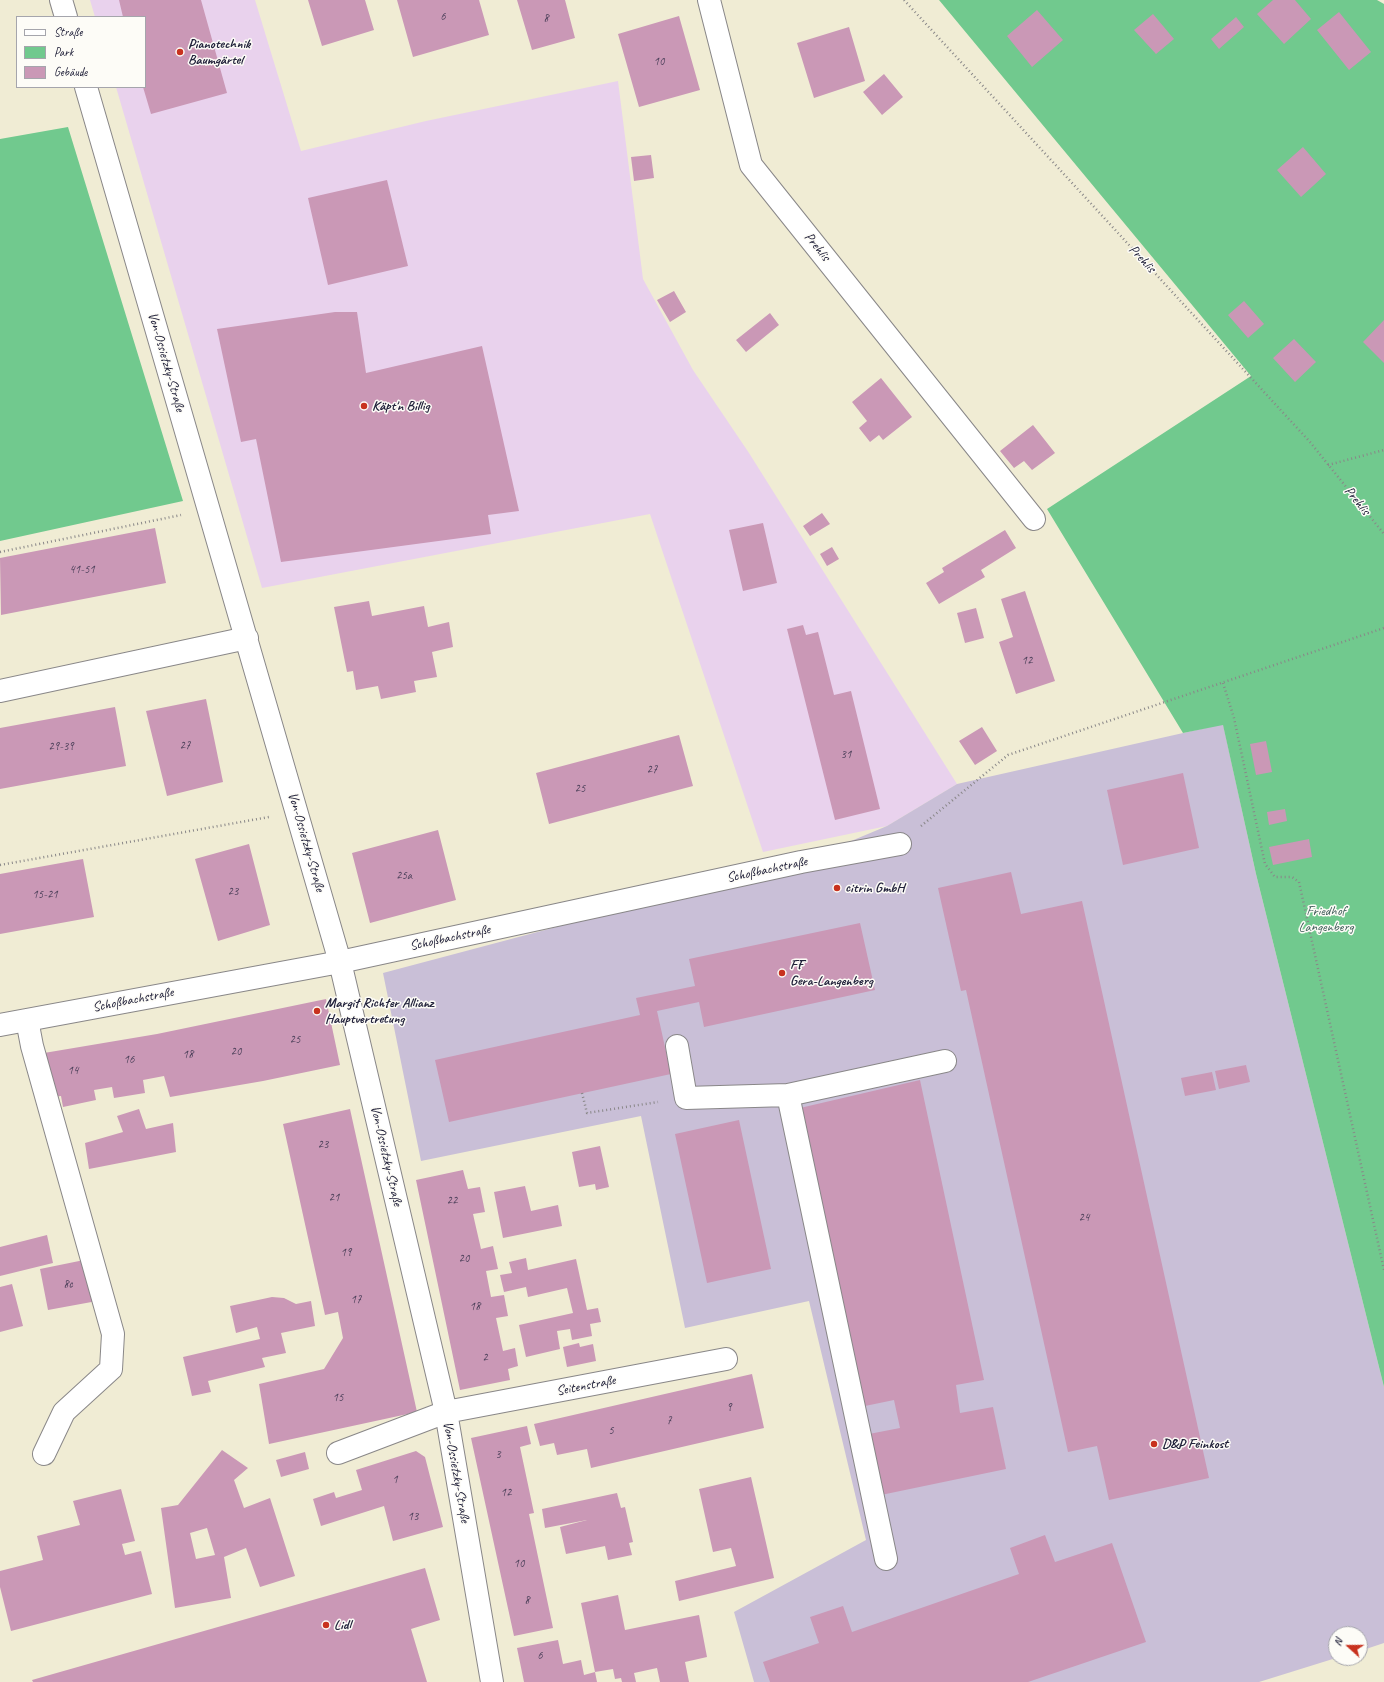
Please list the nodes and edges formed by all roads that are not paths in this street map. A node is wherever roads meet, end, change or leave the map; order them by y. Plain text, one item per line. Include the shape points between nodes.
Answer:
1 (61, 0) edge
2 (709, 0) edge
3 (66, 16) edge
4 (86, 88) edge
5 (1034, 519) dead end
6 (247, 638) junction
7 (0, 691) edge
8 (900, 844) road end
9 (340, 962) junction
10 (27, 1020) junction
11 (0, 1025) edge
12 (677, 1046) dead end
13 (945, 1061) dead end
14 (788, 1095) junction
15 (726, 1359) dead end
16 (446, 1412) junction
17 (338, 1453) dead end
18 (44, 1454) dead end
19 (886, 1559) dead end
20 (492, 1682) edge

1 - 3 street
2 - 5 street, Prehlis via 751,165
4 - 6 street, Von-Ossietzky-Straße
6 - 7 street
6 - 9 street, Von-Ossietzky-Straße
8 - 9 street, Schoßbachstraße via 801,862
9 - 10 street, Schoßbachstraße
9 - 16 street, Von-Ossietzky-Straße
10 - 11 street, Schoßbachstraße
10 - 18 street via 32,1046 114,1334 111,1368 64,1412
12 - 14 street via 686,1098
13 - 14 street
14 - 19 street
15 - 16 street, Seitenstraße
16 - 17 street, Seitenstraße
16 - 20 street, Von-Ossietzky-Straße

